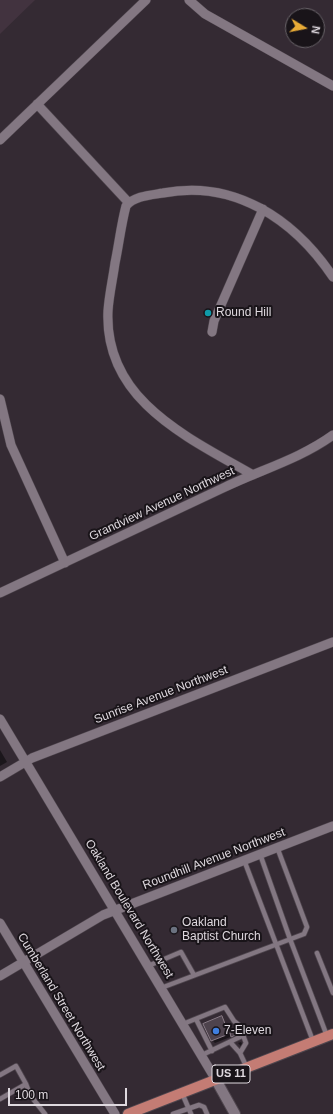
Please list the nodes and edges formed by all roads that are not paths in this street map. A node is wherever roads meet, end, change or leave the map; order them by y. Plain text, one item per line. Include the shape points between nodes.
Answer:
1 (146, 0) edge
2 (189, 0) edge
3 (333, 86) edge
4 (37, 104) junction
5 (0, 140) edge
6 (129, 203) junction
7 (263, 209) junction
8 (333, 277) edge
9 (212, 332) dead end
10 (0, 399) edge
11 (332, 437) edge
12 (253, 475) junction
13 (65, 563) junction
14 (0, 594) edge
15 (333, 642) edge
16 (0, 719) edge
17 (25, 761) junction
18 (0, 777) edge
19 (333, 826) edge
20 (277, 847) junction
21 (260, 854) junction
22 (244, 860) junction
23 (114, 910) junction
24 (0, 923) edge
25 (290, 939) junction
26 (276, 944) junction
27 (317, 953) dead end
28 (23, 962) junction
29 (148, 966) junction
30 (194, 974) junction
31 (0, 976) edge
32 (333, 978) edge
33 (328, 980) junction
34 (161, 988) junction
35 (333, 993) edge
36 (196, 1019) junction
37 (183, 1024) junction
38 (244, 1035) junction
39 (330, 1035) edge
40 (314, 1042) junction
41 (231, 1043) junction
42 (212, 1051) junction
43 (240, 1053) junction
44 (202, 1055) junction
45 (246, 1068) junction
46 (0, 1075) edge
47 (216, 1080) junction
48 (26, 1084) junction
49 (182, 1093) junction
50 (0, 1099) edge
51 (189, 1108) junction
52 (141, 1112) edge
53 (180, 1113) edge
54 (45, 1114) edge
55 (115, 1114) edge
56 (128, 1114) edge
57 (174, 1114) edge
58 (191, 1114) edge
59 (207, 1114) edge
60 (235, 1114) edge

1 - 4 street
2 - 3 street via 205,14
4 - 5 street
4 - 6 street
6 - 7 street via 149,196 193,191 238,199
6 - 12 street via 123,216 108,311 110,339 120,368 132,389 154,414
7 - 8 street via 307,242
7 - 9 street via 214,321
10 - 13 street via 11,445
11 - 12 street, Grandview Avenue Northwest
12 - 13 street, Grandview Avenue Northwest
13 - 14 street, Grandview Avenue Northwest
15 - 17 street, Sunrise Avenue Northwest
16 - 17 street, Oakland Boulevard Northwest
17 - 18 street, Sunrise Avenue Northwest
17 - 23 street, Oakland Boulevard Northwest
19 - 20 street, Roundhill Avenue Northwest
20 - 21 street, Roundhill Avenue Northwest
20 - 25 lane via 307,927 304,934
21 - 22 street, Roundhill Avenue Northwest
21 - 25 lane
22 - 23 street, Roundhill Avenue Northwest
22 - 26 lane
23 - 28 street, Roundhill Avenue Northwest
23 - 29 street, Oakland Boulevard Northwest
24 - 28 street, Cumberland Street Northwest
25 - 26 lane
25 - 39 lane
26 - 30 lane
26 - 40 lane
27 - 33 lane
28 - 31 street, Roundhill Avenue Northwest
28 - 55 street, Cumberland Street Northwest
29 - 30 lane via 181,952
29 - 34 street, Oakland Boulevard Northwest
30 - 34 lane
32 - 33 lane
33 - 35 lane
34 - 37 street, Oakland Boulevard Northwest
36 - 37 lane
36 - 38 lane via 225,1007 234,1021 240,1025
36 - 42 lane
37 - 44 street, Oakland Boulevard Northwest
38 - 41 lane
38 - 43 lane via 246,1043
39 - 40 main road, US 11
40 - 45 main road, US 11
41 - 42 lane
41 - 43 lane
42 - 44 lane
43 - 45 lane
44 - 47 street, Oakland Boulevard Northwest
45 - 47 main road, US 11
46 - 48 lane via 16,1066
47 - 49 main road, US 11
47 - 60 street, Oakland Boulevard Northwest
48 - 50 lane
48 - 54 lane via 30,1095
49 - 51 lane
49 - 52 main road, US 11
51 - 53 lane
51 - 58 lane
51 - 59 lane via 199,1105 204,1107
52 - 56 main road, US 11
53 - 57 lane

